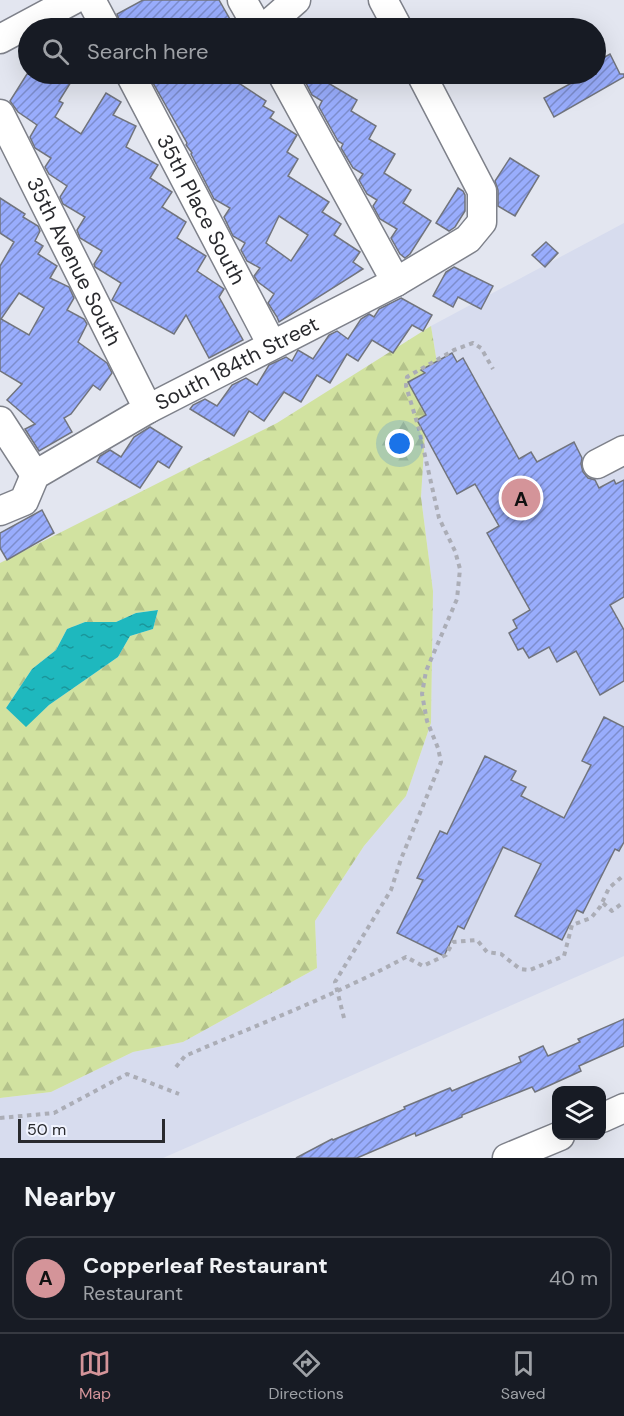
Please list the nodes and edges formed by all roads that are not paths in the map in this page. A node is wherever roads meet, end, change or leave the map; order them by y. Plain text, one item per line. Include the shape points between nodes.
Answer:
1 (73, 0) edge
2 (92, 0) edge
3 (242, 0) edge
4 (296, 0) edge
5 (383, 0) edge
6 (39, 18) edge
7 (101, 18) edge
8 (252, 18) edge
9 (275, 18) edge
10 (393, 18) edge
11 (18, 29) edge
12 (0, 39) edge
13 (135, 84) edge
14 (287, 84) edge
15 (426, 84) edge
16 (0, 114) edge
17 (396, 282) junction
18 (272, 345) junction
19 (148, 409) junction
20 (0, 421) edge
21 (624, 450) edge
22 (597, 464) dead end
23 (34, 475) junction
24 (0, 511) edge
25 (624, 1108) edge
26 (606, 1116) edge
27 (552, 1139) edge
28 (507, 1158) edge

1 - 6 street
2 - 7 street
3 - 8 street
4 - 9 street
5 - 10 street
11 - 12 street
13 - 18 street, 35th Place South
14 - 17 street
15 - 17 street, South 184th Street via 482,191 482,222 468,239
16 - 19 street, 35th Avenue South
17 - 18 street, South 184th Street
18 - 19 street, South 184th Street
19 - 23 street, South 184th Street
20 - 23 street
21 - 22 street
23 - 24 street via 24,501
25 - 26 street
27 - 28 street

